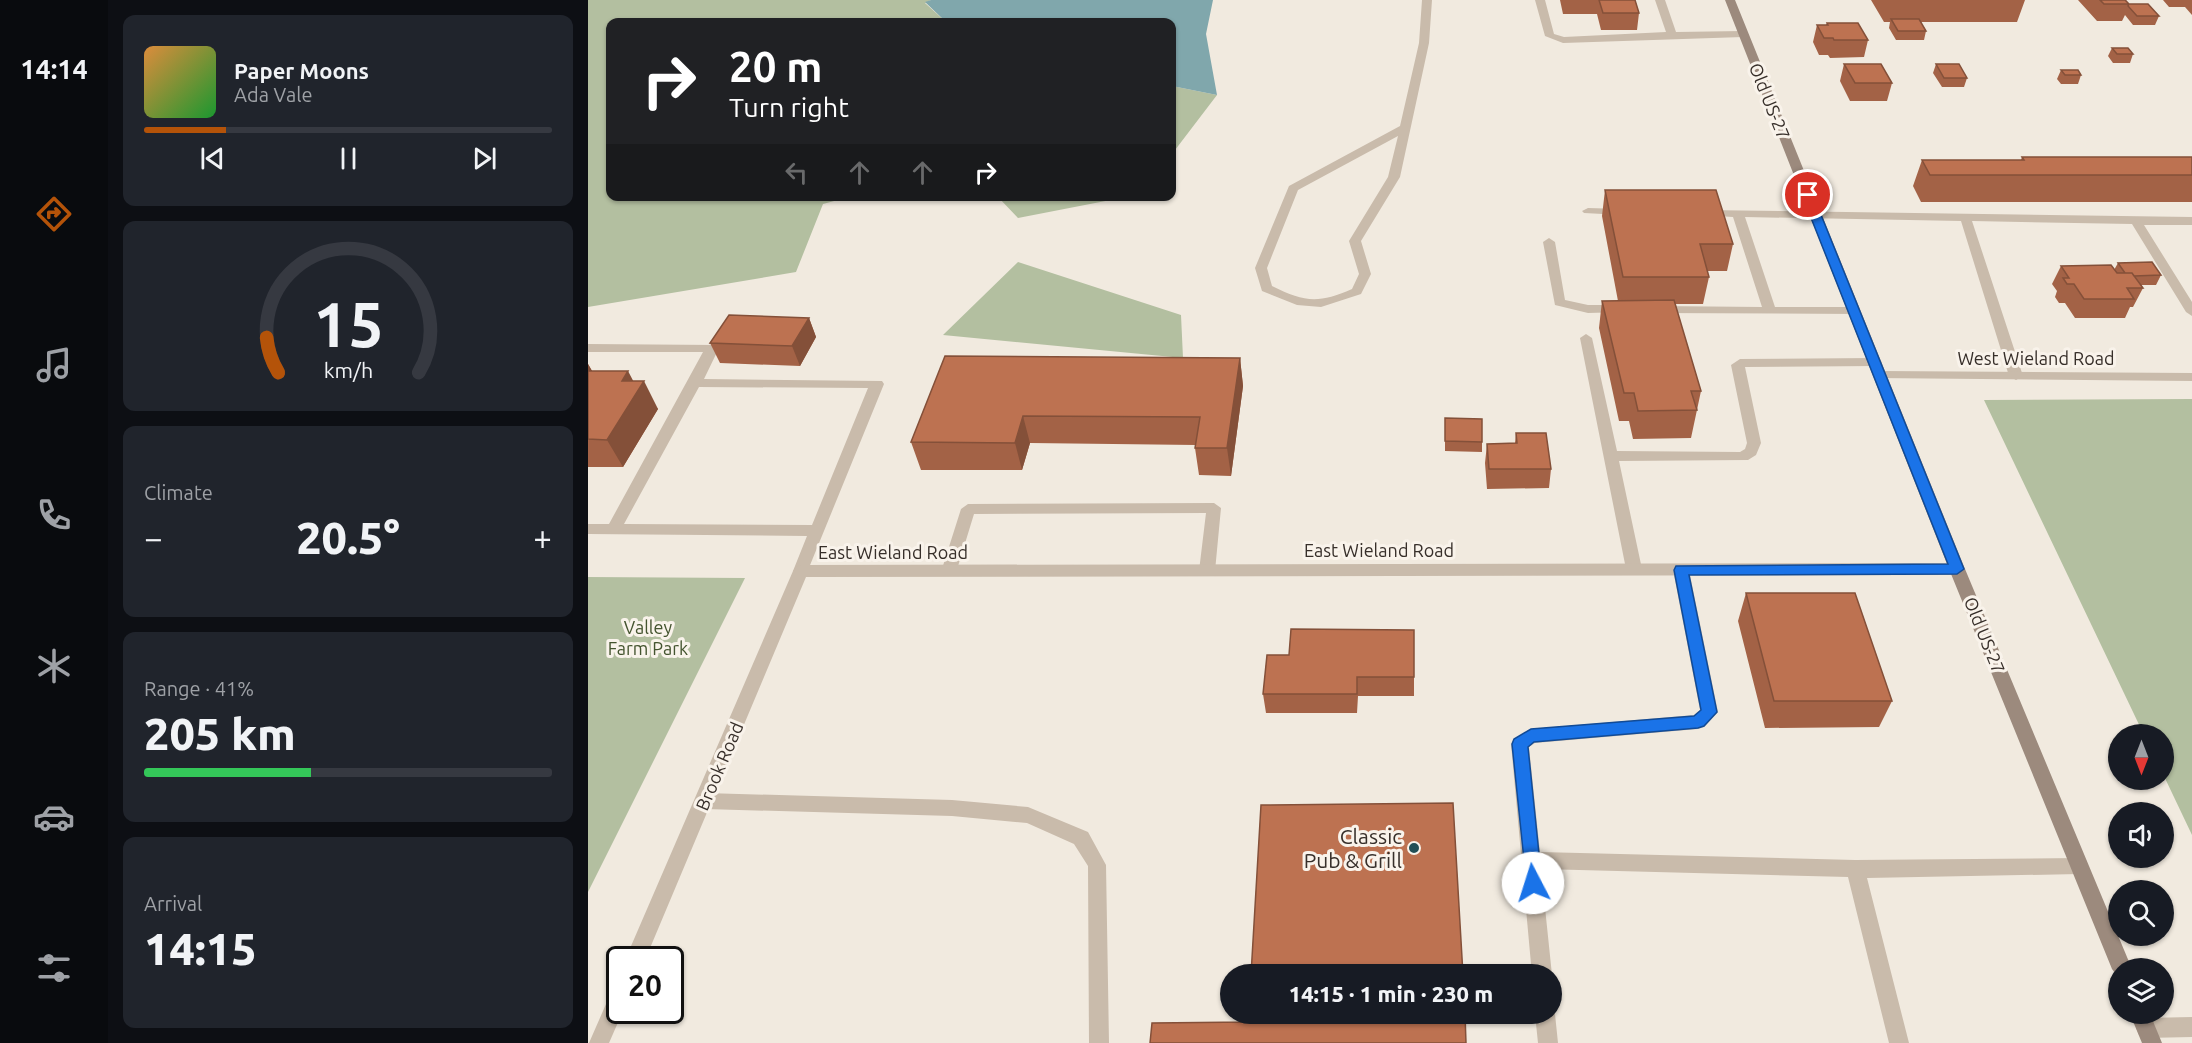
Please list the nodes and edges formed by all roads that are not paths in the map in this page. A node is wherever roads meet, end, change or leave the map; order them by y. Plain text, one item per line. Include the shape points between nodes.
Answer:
1 (1427, 0) edge
2 (1540, 0) edge
3 (1660, 0) edge
4 (1730, 0) edge
5 (1743, 34) junction
6 (1672, 35) junction
7 (1406, 127) junction
8 (1588, 212) dead end
9 (1634, 212) edge
10 (1692, 213) edge
11 (1738, 214) junction
12 (1816, 215) junction
13 (1965, 217) junction
14 (2136, 221) junction
15 (2192, 221) edge
16 (1549, 242) dead end
17 (1770, 311) junction
18 (1854, 311) junction
19 (2192, 312) edge
20 (1586, 338) dead end
21 (588, 348) edge
22 (1877, 368) junction
23 (2016, 376) junction
24 (2192, 377) edge
25 (695, 383) junction
26 (1611, 456) junction
27 (588, 529) edge
28 (614, 529) junction
29 (816, 531) junction
30 (1634, 569) junction
31 (1957, 569) junction
32 (1681, 570) junction
33 (801, 571) junction
34 (1207, 571) junction
35 (950, 572) junction
36 (705, 801) junction
37 (1531, 860) junction
38 (2079, 866) junction
39 (1855, 869) junction
40 (641, 946) edge
41 (2117, 958) edge
42 (1541, 964) edge
43 (607, 1024) edge
44 (1546, 1024) edge
45 (2192, 1027) edge
46 (2146, 1028) edge
47 (598, 1043) edge
48 (1099, 1043) edge
49 (1548, 1043) edge
50 (1899, 1043) edge

1 - 7 street via 1424,43
2 - 6 street via 1550,36 1556,38 1595,40
3 - 6 street
4 - 5 main road, Old US-27
5 - 6 street
5 - 12 main road, Old US-27
7 - 7 street via 1394,177 1355,241 1365,274 1357,291 1330,304 1295,303 1266,288 1261,268 1293,188
8 - 9 street
10 - 11 street
11 - 12 street
11 - 17 street
12 - 13 street
12 - 18 main road, Old US-27
13 - 14 street
13 - 23 street
14 - 15 street
14 - 19 street
16 - 17 street via 1559,302 1588,309
17 - 18 street
18 - 22 main road, Old US-27
20 - 26 street
21 - 25 street via 712,348
22 - 23 street, West Wieland Road
22 - 26 street, West Wieland Road via 1745,362 1738,365 1754,443 1751,452 1743,457
22 - 31 main road, Old US-27
23 - 24 street, West Wieland Road
25 - 28 street
25 - 29 street, Brook Road via 877,384
26 - 30 street
27 - 28 street
28 - 29 street
29 - 33 street, Brook Road
30 - 32 street, East Wieland Road
30 - 34 street, East Wieland Road
31 - 32 street, East Wieland Road
31 - 38 main road, Old US-27
32 - 37 street via 1709,712 1698,722 1531,736 1520,744
33 - 35 street, East Wieland Road
33 - 36 street, Brook Road
34 - 35 street, East Wieland Road
34 - 35 street via 1214,508 968,509
36 - 40 street, Brook Road
36 - 48 street via 952,808 1028,815 1081,838 1097,865
37 - 39 street
37 - 42 street
38 - 39 street
38 - 41 main road, Old US-27
39 - 50 street
43 - 47 street
44 - 49 street
45 - 46 street

